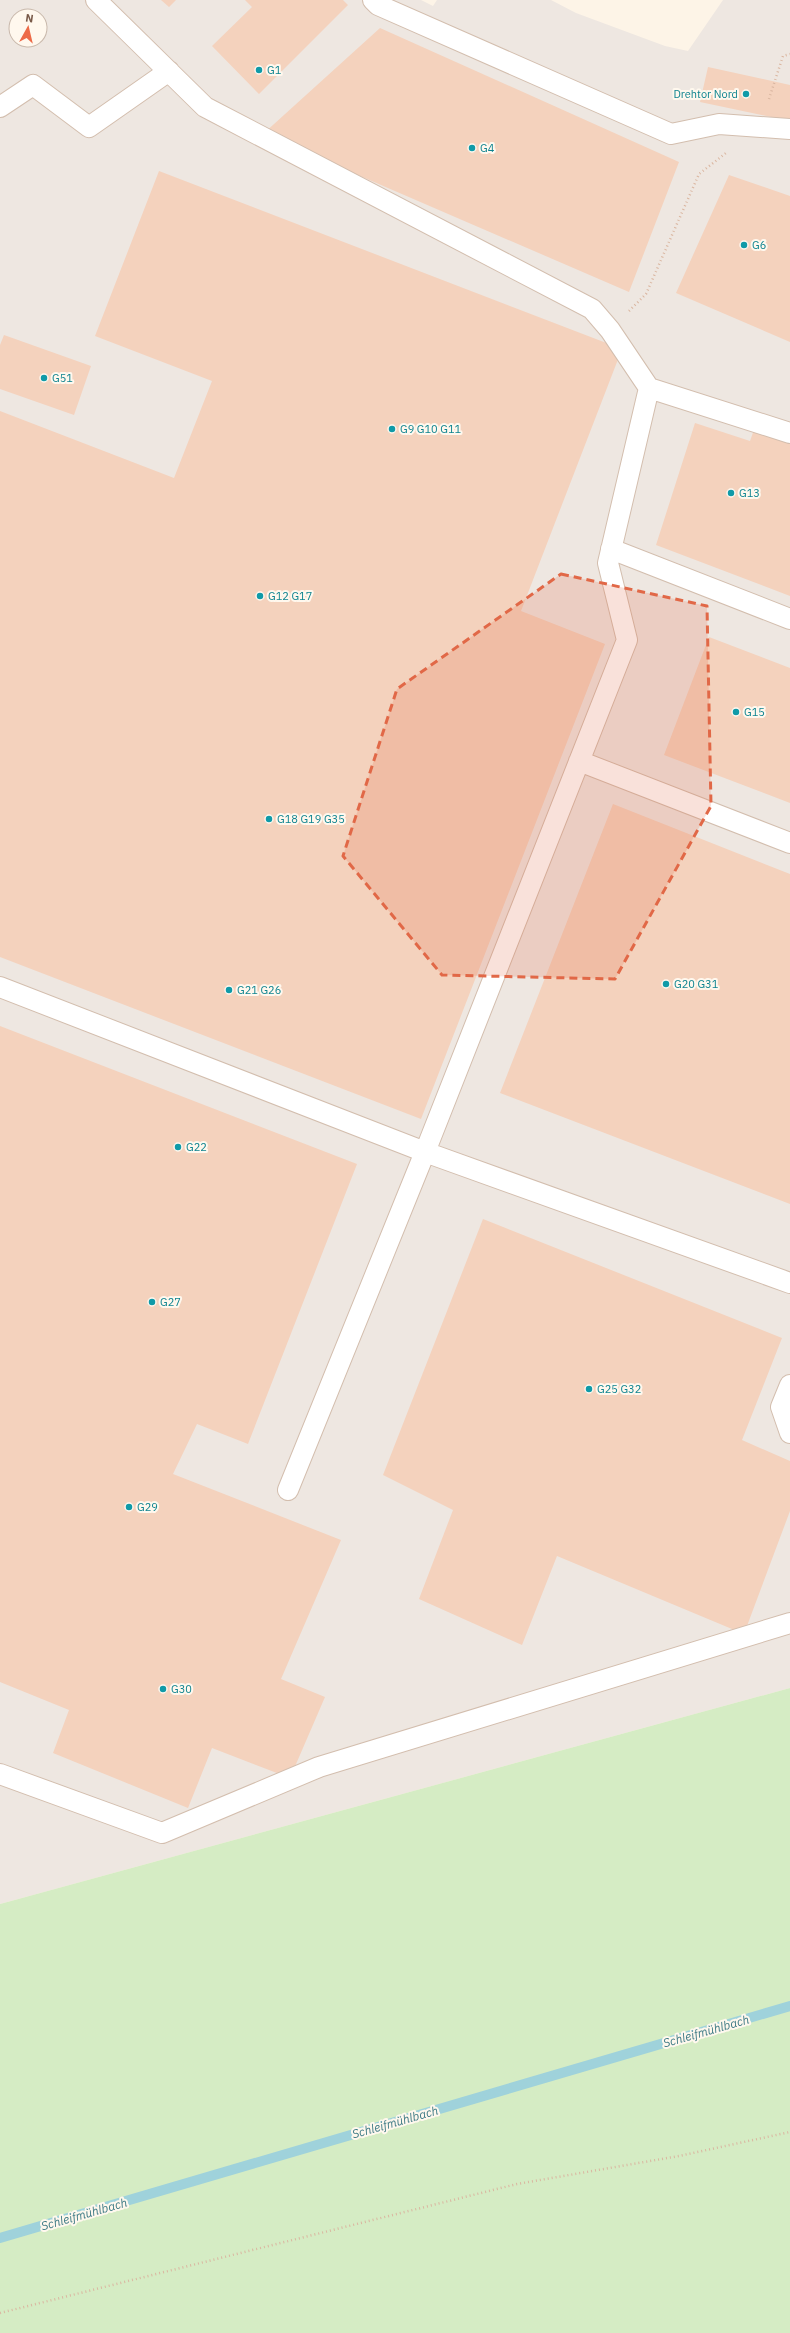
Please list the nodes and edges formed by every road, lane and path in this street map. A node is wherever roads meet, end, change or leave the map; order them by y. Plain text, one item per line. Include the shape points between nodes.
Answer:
1 (96, 0) edge
2 (373, 0) edge
3 (790, 54) edge
4 (169, 71) junction
5 (0, 107) edge
6 (761, 126) junction
7 (790, 129) edge
8 (699, 174) dead end
9 (646, 294) dead end
10 (649, 388) junction
11 (790, 432) edge
12 (611, 549) junction
13 (790, 619) edge
14 (579, 761) junction
15 (790, 843) edge
16 (0, 987) edge
17 (425, 1152) junction
18 (790, 1283) edge
19 (790, 1384) edge
20 (790, 1433) edge
21 (288, 1490) dead end
22 (790, 1623) edge
23 (0, 1774) edge
24 (790, 2132) edge
25 (0, 2313) edge

1 - 4 lane
2 - 6 lane via 378,5 671,134 719,124
3 - 6 path via 782,56
4 - 5 lane via 89,127 33,85
4 - 10 lane via 205,107 592,309 610,330
6 - 7 lane
8 - 9 path
10 - 11 lane
10 - 12 lane
12 - 13 lane
12 - 14 lane via 608,563 627,640
14 - 15 lane
14 - 17 lane
16 - 17 lane
17 - 18 lane
17 - 21 lane
19 - 20 lane via 782,1407
22 - 23 lane via 319,1767 162,1833
24 - 25 path via 679,2156 517,2184

